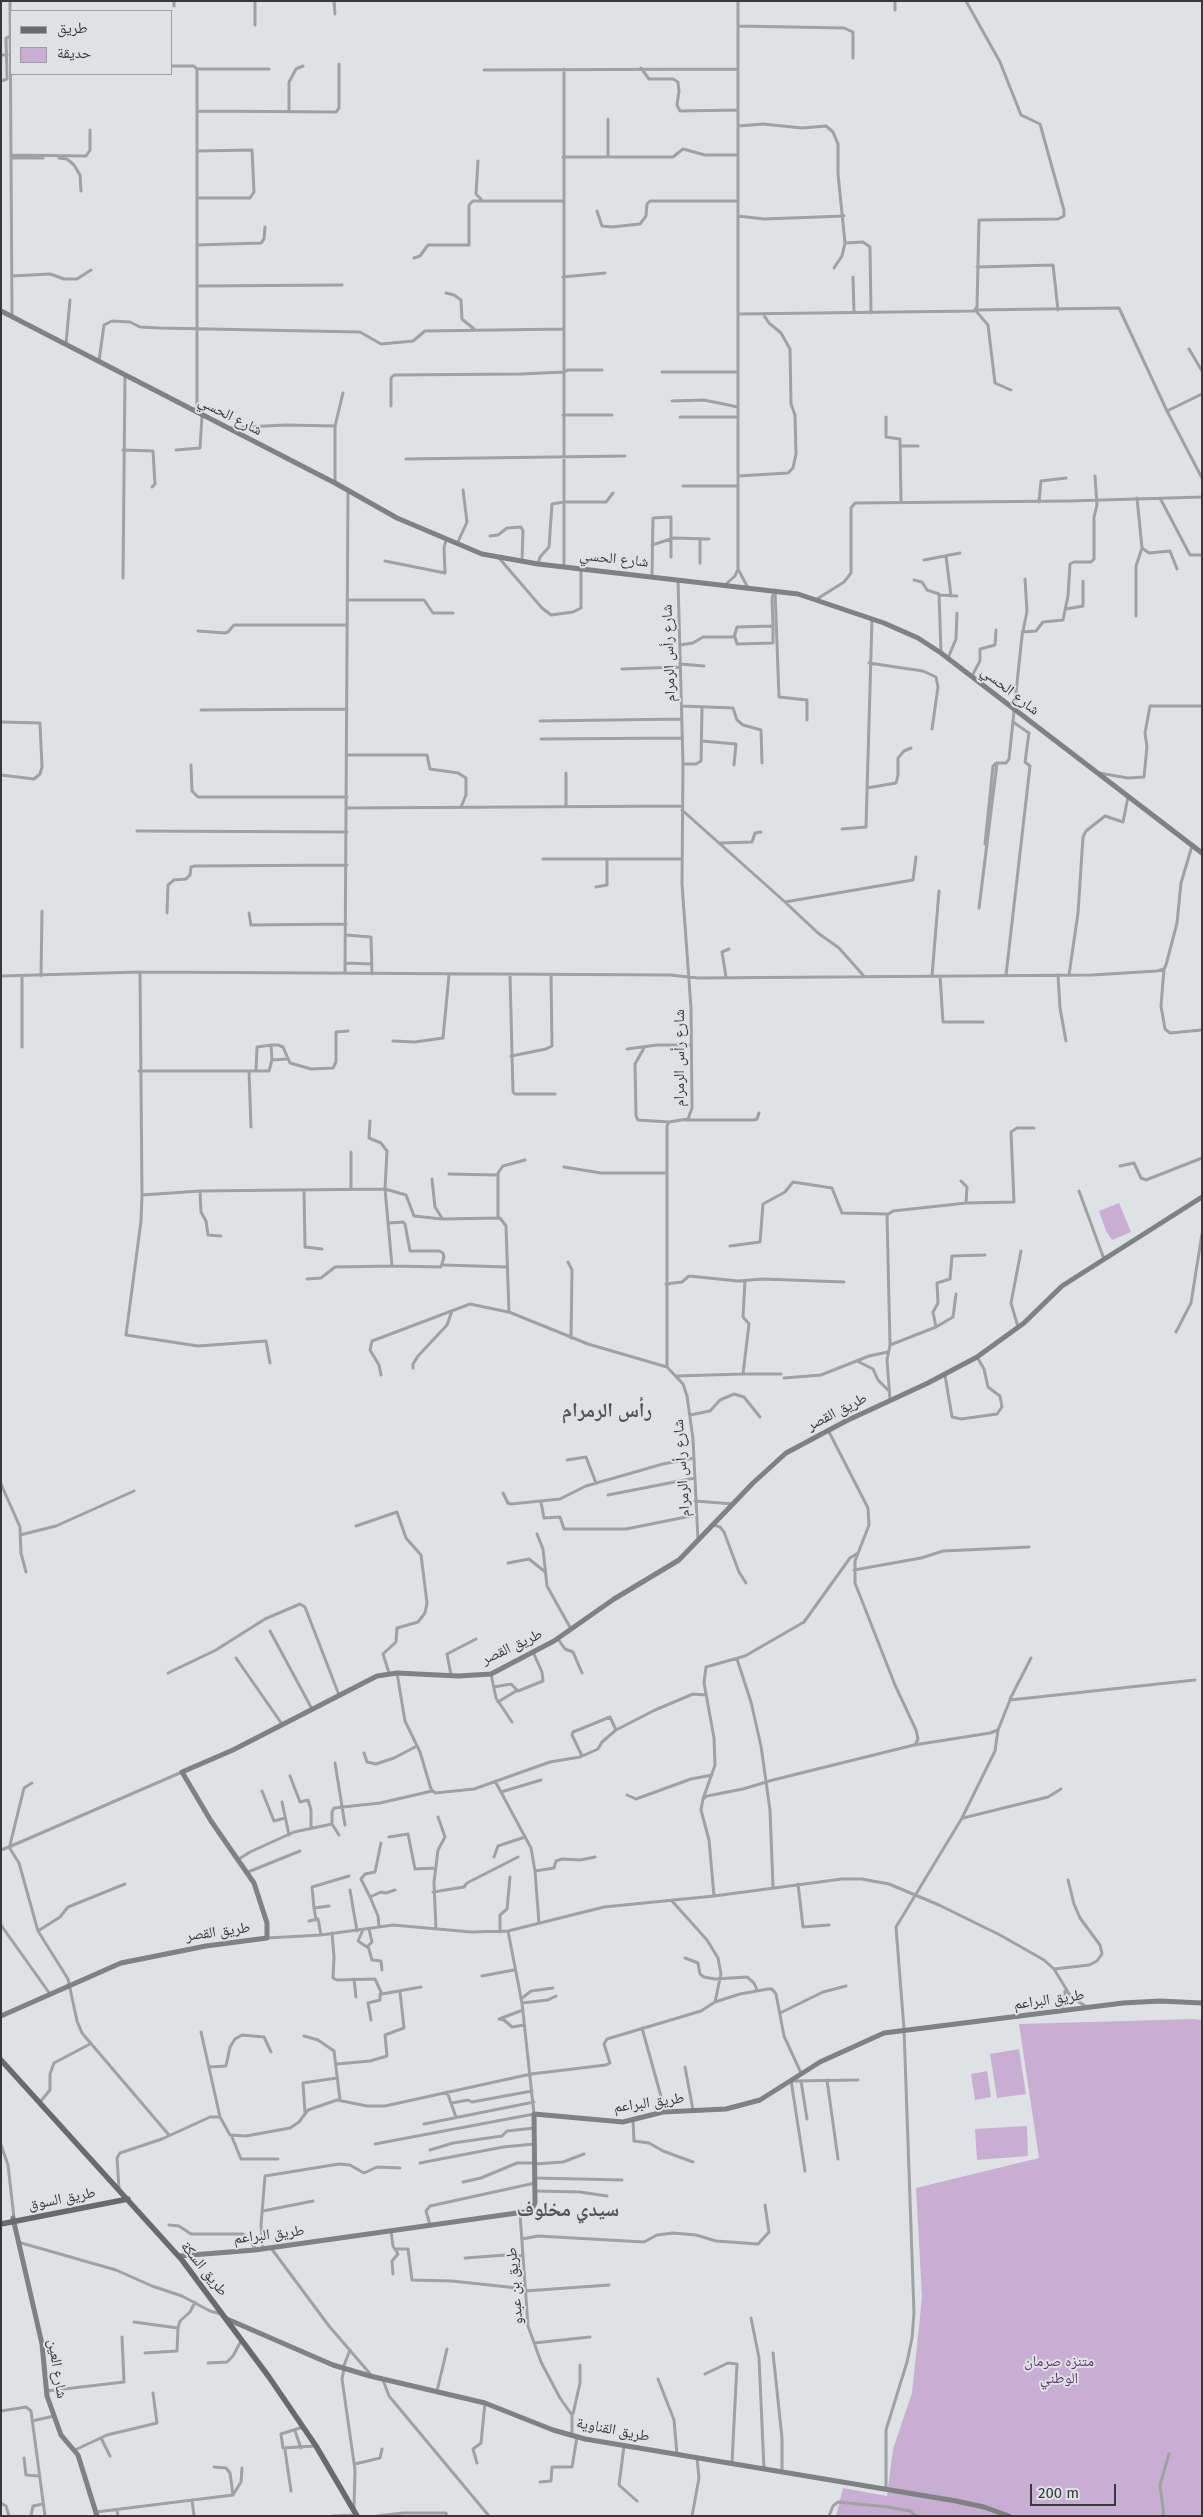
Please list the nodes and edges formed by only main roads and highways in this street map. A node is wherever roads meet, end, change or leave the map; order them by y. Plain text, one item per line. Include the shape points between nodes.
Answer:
1 (1, 2060) edge
2 (120, 2191) junction
3 (128, 2199) junction
4 (14, 2219) junction
5 (1, 2222) edge
6 (356, 2513) edge

1 - 2 main road, طريق السكة
2 - 3 main road, طريق السكة
2 - 4 main road, طريق السوق via 113,2198
3 - 4 main road, طريق السوق
3 - 6 main road, طريق السكة via 226,2316 303,2426
4 - 5 main road, طريق السوق

